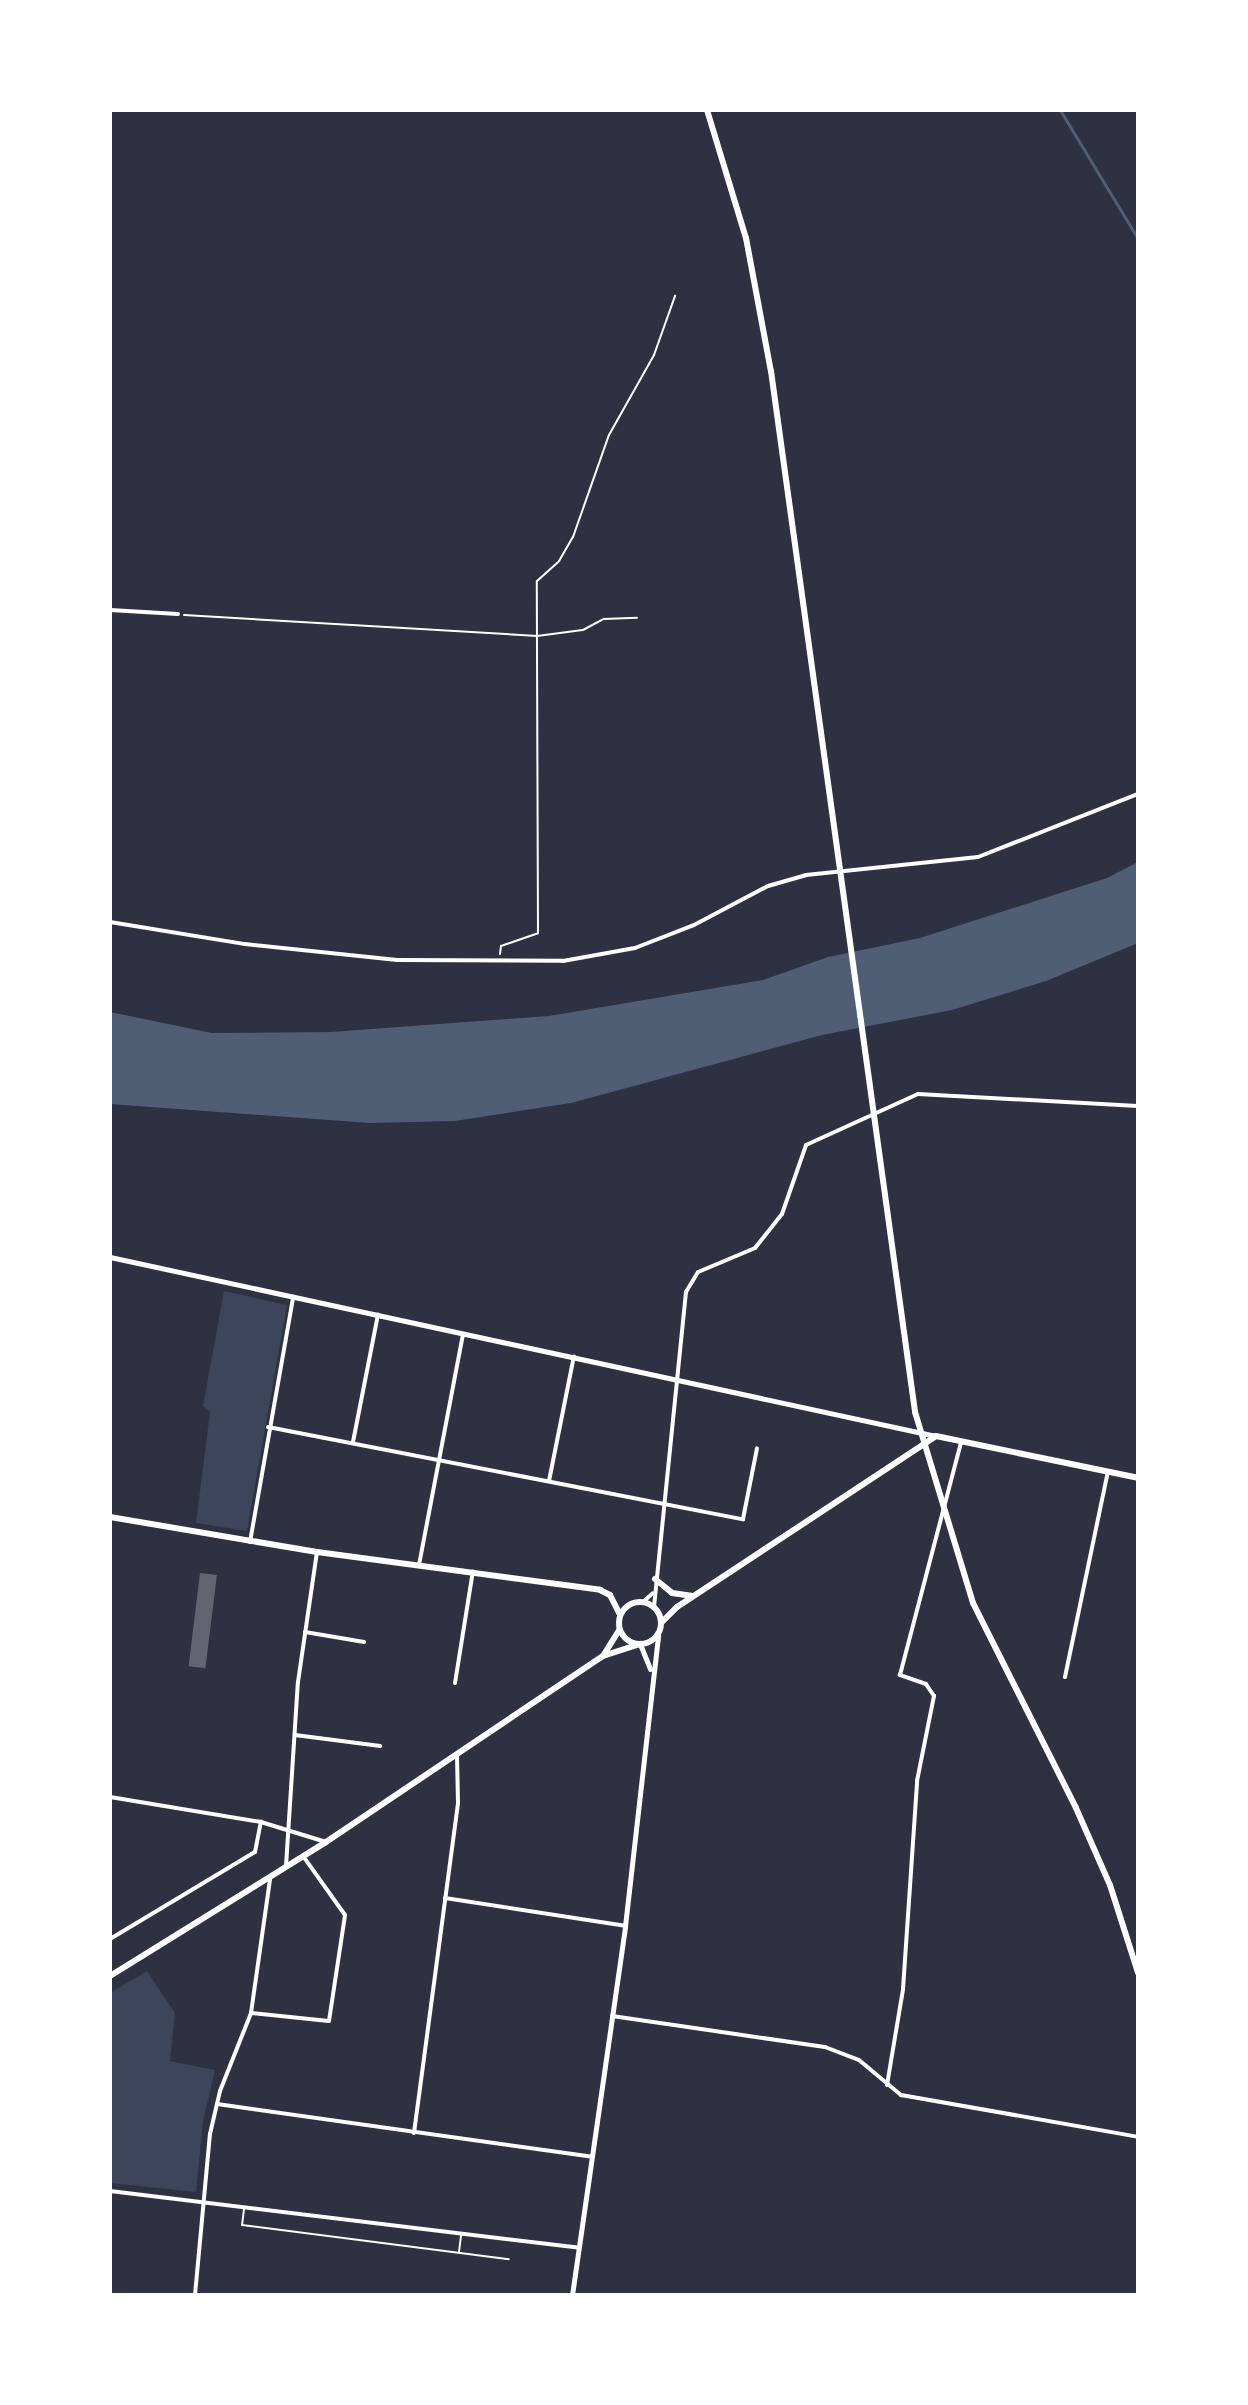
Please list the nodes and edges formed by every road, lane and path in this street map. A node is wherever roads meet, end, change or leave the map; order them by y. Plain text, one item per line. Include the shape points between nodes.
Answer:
1 (707, 110) edge
2 (675, 296) dead end
3 (110, 610) edge
4 (178, 614) joint
5 (637, 618) dead end
6 (537, 636) junction
7 (1138, 794) edge
8 (110, 922) edge
9 (500, 963) junction
10 (1138, 1106) edge
11 (110, 1257) edge
12 (293, 1297) junction
13 (378, 1314) junction
14 (463, 1332) junction
15 (574, 1356) junction
16 (675, 1377) junction
17 (268, 1427) junction
18 (936, 1436) junction
19 (962, 1440) junction
20 (353, 1442) junction
21 (757, 1448) dead end
22 (439, 1458) junction
23 (1108, 1471) junction
24 (1138, 1478) edge
25 (549, 1481) junction
26 (660, 1504) junction
27 (110, 1517) edge
28 (250, 1542) junction
29 (317, 1552) junction
30 (418, 1566) junction
31 (473, 1571) junction
32 (655, 1579) junction
33 (654, 1591) junction
34 (693, 1596) junction
35 (643, 1602) junction
36 (677, 1607) junction
37 (656, 1609) junction
38 (620, 1615) junction
39 (661, 1623) junction
40 (619, 1630) junction
41 (305, 1632) junction
42 (658, 1635) junction
43 (364, 1642) dead end
44 (640, 1644) junction
45 (603, 1656) junction
46 (652, 1674) junction
47 (1065, 1677) dead end
48 (455, 1683) dead end
49 (295, 1735) junction
50 (380, 1746) dead end
51 (457, 1754) junction
52 (110, 1797) edge
53 (261, 1822) junction
54 (290, 1828) junction
55 (326, 1842) junction
56 (303, 1856) junction
57 (286, 1866) junction
58 (270, 1877) junction
59 (444, 1898) junction
60 (625, 1926) junction
61 (110, 1939) edge
62 (1138, 1973) edge
63 (110, 1976) edge
64 (251, 2013) junction
65 (612, 2016) junction
66 (887, 2085) junction
67 (217, 2104) junction
68 (414, 2133) junction
69 (1138, 2137) edge
70 (592, 2157) junction
71 (110, 2191) edge
72 (203, 2203) junction
73 (244, 2208) junction
74 (461, 2235) junction
75 (578, 2248) junction
76 (459, 2253) junction
77 (509, 2259) dead end
78 (195, 2295) edge
79 (572, 2295) edge

1 - 62 main road via 746,238 771,371 903,1347 933,1482 973,1603 1076,1808 1110,1885
2 - 6 path via 654,355 609,435 573,537 559,561 537,581
3 - 4 street
4 - 6 path
5 - 6 path via 604,619 583,630
6 - 9 path via 538,933 501,946
7 - 9 street via 978,857 793,878 635,948 563,961
8 - 9 street via 298,951
10 - 16 street via 918,1094 813,1140 802,1152 782,1214 755,1248 712,1264 691,1280
11 - 12 street
12 - 13 street
12 - 17 street
13 - 14 street
13 - 20 street
14 - 15 street
14 - 22 street
15 - 16 street
15 - 25 street
16 - 18 street
16 - 26 street
17 - 20 street
17 - 28 street
18 - 19 main road
18 - 34 main road
19 - 23 main road
19 - 66 street via 900,1675 926,1684 934,1696 917,1781 903,1989
20 - 22 street
21 - 26 street via 743,1519
22 - 25 street
22 - 30 street
23 - 24 main road
23 - 47 street
25 - 26 street
26 - 32 street
27 - 28 main road
28 - 29 main road
29 - 30 main road
29 - 41 street
30 - 31 main road
31 - 38 main road via 604,1591
31 - 48 street
32 - 33 street
32 - 34 main road via 672,1593
33 - 35 street
33 - 37 street
34 - 36 main road
35 - 37 main road
35 - 38 main road via 632,1603
36 - 37 main road
36 - 39 main road
37 - 39 main road
38 - 40 main road
39 - 42 main road
40 - 44 main road
40 - 45 main road
41 - 43 street
41 - 49 street
42 - 44 main road
42 - 46 street
44 - 45 main road
44 - 46 street
45 - 51 main road
46 - 60 street
49 - 50 street
49 - 54 street
51 - 55 main road
51 - 59 street via 458,1803
52 - 53 street
53 - 54 street
53 - 61 street via 255,1852
54 - 55 street
54 - 57 street
55 - 56 main road
56 - 57 main road
56 - 64 street via 345,1915 329,2021
57 - 58 main road
58 - 63 main road
58 - 64 street
59 - 60 street
59 - 68 street
60 - 65 street
64 - 67 street
65 - 66 street via 825,2047 859,2060
65 - 70 street
66 - 69 street via 901,2095
67 - 68 street
67 - 72 street
68 - 70 street
70 - 75 street
71 - 72 street
72 - 73 street
72 - 78 street
73 - 74 street
73 - 76 lane via 242,2225
74 - 75 street
74 - 76 lane
75 - 79 street
76 - 77 lane

